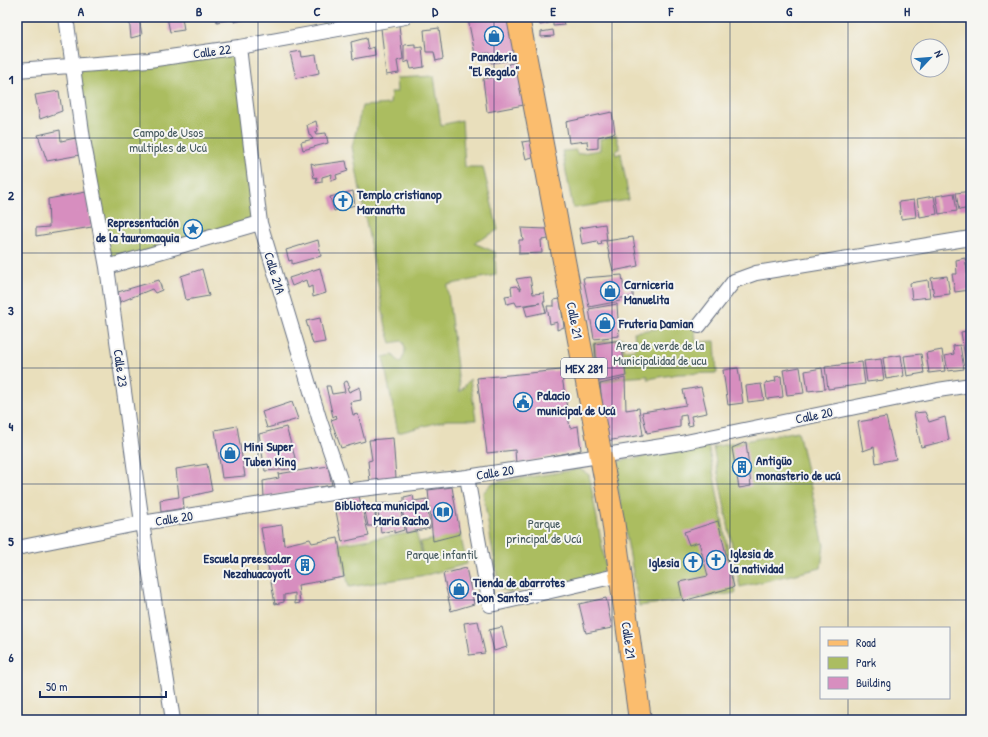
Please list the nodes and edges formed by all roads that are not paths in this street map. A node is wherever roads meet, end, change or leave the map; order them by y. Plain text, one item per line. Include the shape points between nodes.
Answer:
1 (66, 17) edge
2 (405, 17) edge
3 (518, 17) edge
4 (239, 47) junction
5 (72, 64) junction
6 (17, 70) edge
7 (260, 223) junction
8 (971, 238) edge
9 (107, 267) junction
10 (699, 326) dead end
11 (971, 385) edge
12 (601, 456) junction
13 (467, 476) junction
14 (344, 491) junction
15 (142, 523) junction
16 (17, 548) edge
17 (620, 575) junction
18 (173, 720) edge
19 (640, 720) edge

1 - 5 street, Calle 23
2 - 4 street, Calle 22
3 - 12 main road, Calle 21 / MEX 281
4 - 5 street, Calle 22 via 149,60
4 - 7 street, Calle 21A
5 - 6 street, Calle 22
5 - 9 street, Calle 23
7 - 9 street
7 - 14 street, Calle 21A
8 - 10 street via 756,273 734,281
9 - 15 street, Calle 23
11 - 12 street, Calle 20 via 681,443
12 - 13 street, Calle 20
12 - 17 main road, Calle 21 / MEX 281
13 - 14 street, Calle 20
13 - 17 street via 490,605
14 - 15 street, Calle 20
15 - 16 street, Calle 20
15 - 18 street, Calle 23
17 - 19 main road, Calle 21 / MEX 281

